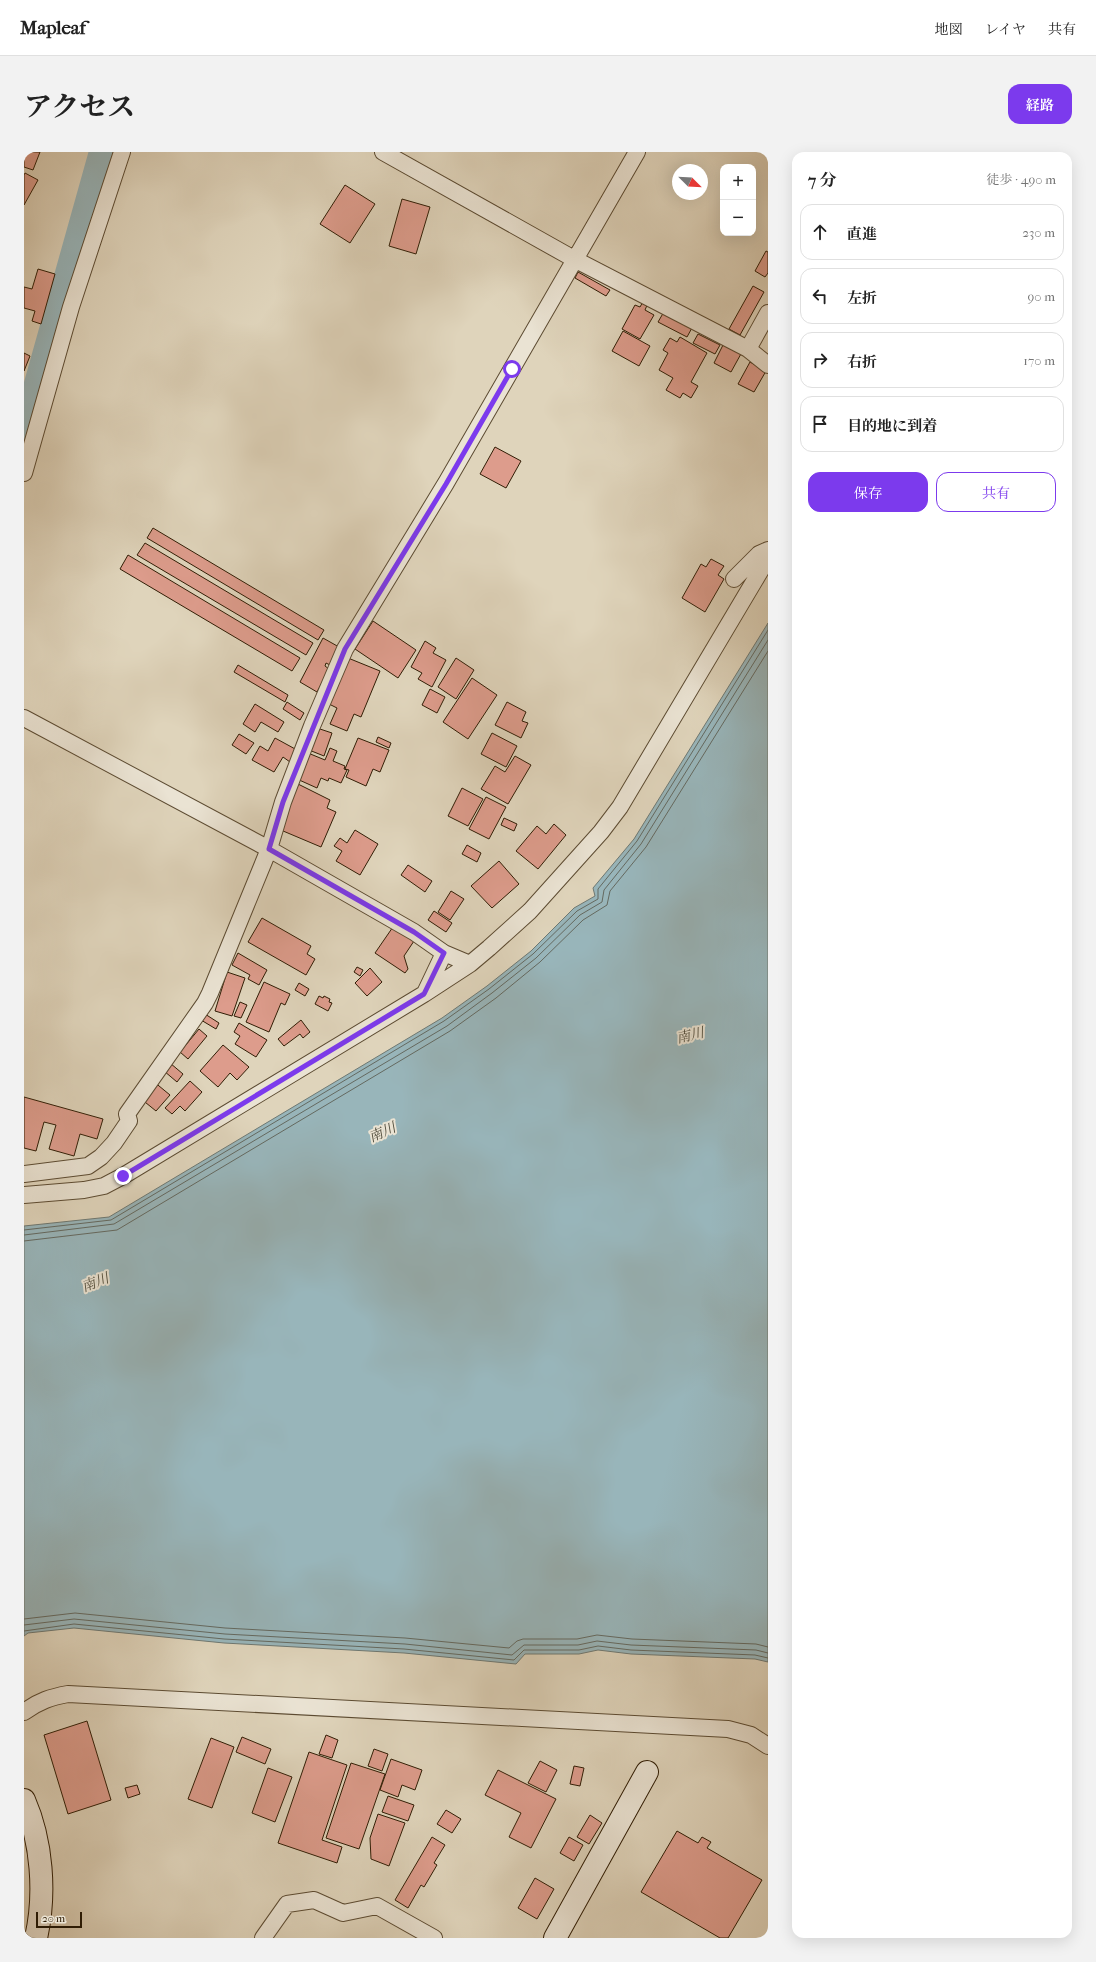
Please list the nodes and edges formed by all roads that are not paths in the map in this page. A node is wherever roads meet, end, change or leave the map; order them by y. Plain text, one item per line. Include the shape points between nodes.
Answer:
1 (122, 152) edge
2 (383, 152) edge
3 (637, 152) edge
4 (574, 259) junction
5 (768, 313) edge
6 (748, 349) junction
7 (768, 365) edge
8 (24, 473) edge
9 (768, 550) edge
10 (768, 558) edge
11 (734, 579) dead end
12 (24, 718) edge
13 (269, 849) junction
14 (444, 953) junction
15 (470, 964) junction
16 (424, 994) junction
17 (24, 1174) edge
18 (24, 1195) edge
19 (24, 1712) edge
20 (768, 1746) edge
21 (647, 1772) dead end
22 (24, 1800) edge
23 (36, 1938) edge
24 (263, 1938) edge
25 (434, 1938) edge
26 (555, 1938) edge

1 - 8 street via 71,306
2 - 4 street
3 - 4 street
4 - 6 street
4 - 13 street via 446,484 345,649 283,802
5 - 6 street
6 - 7 street
9 - 11 street via 759,554
10 - 15 street via 620,807 530,911
12 - 13 street
13 - 14 street via 414,932
13 - 17 street via 205,1003 127,1114 129,1121 114,1143 88,1166
14 - 15 street
14 - 16 street
15 - 16 street
16 - 18 street via 104,1186
19 - 20 street via 51,1696 68,1694 728,1729 751,1736
21 - 26 street
22 - 23 street via 40,1852 41,1903
24 - 25 street via 287,1904 314,1900 343,1913 377,1906

